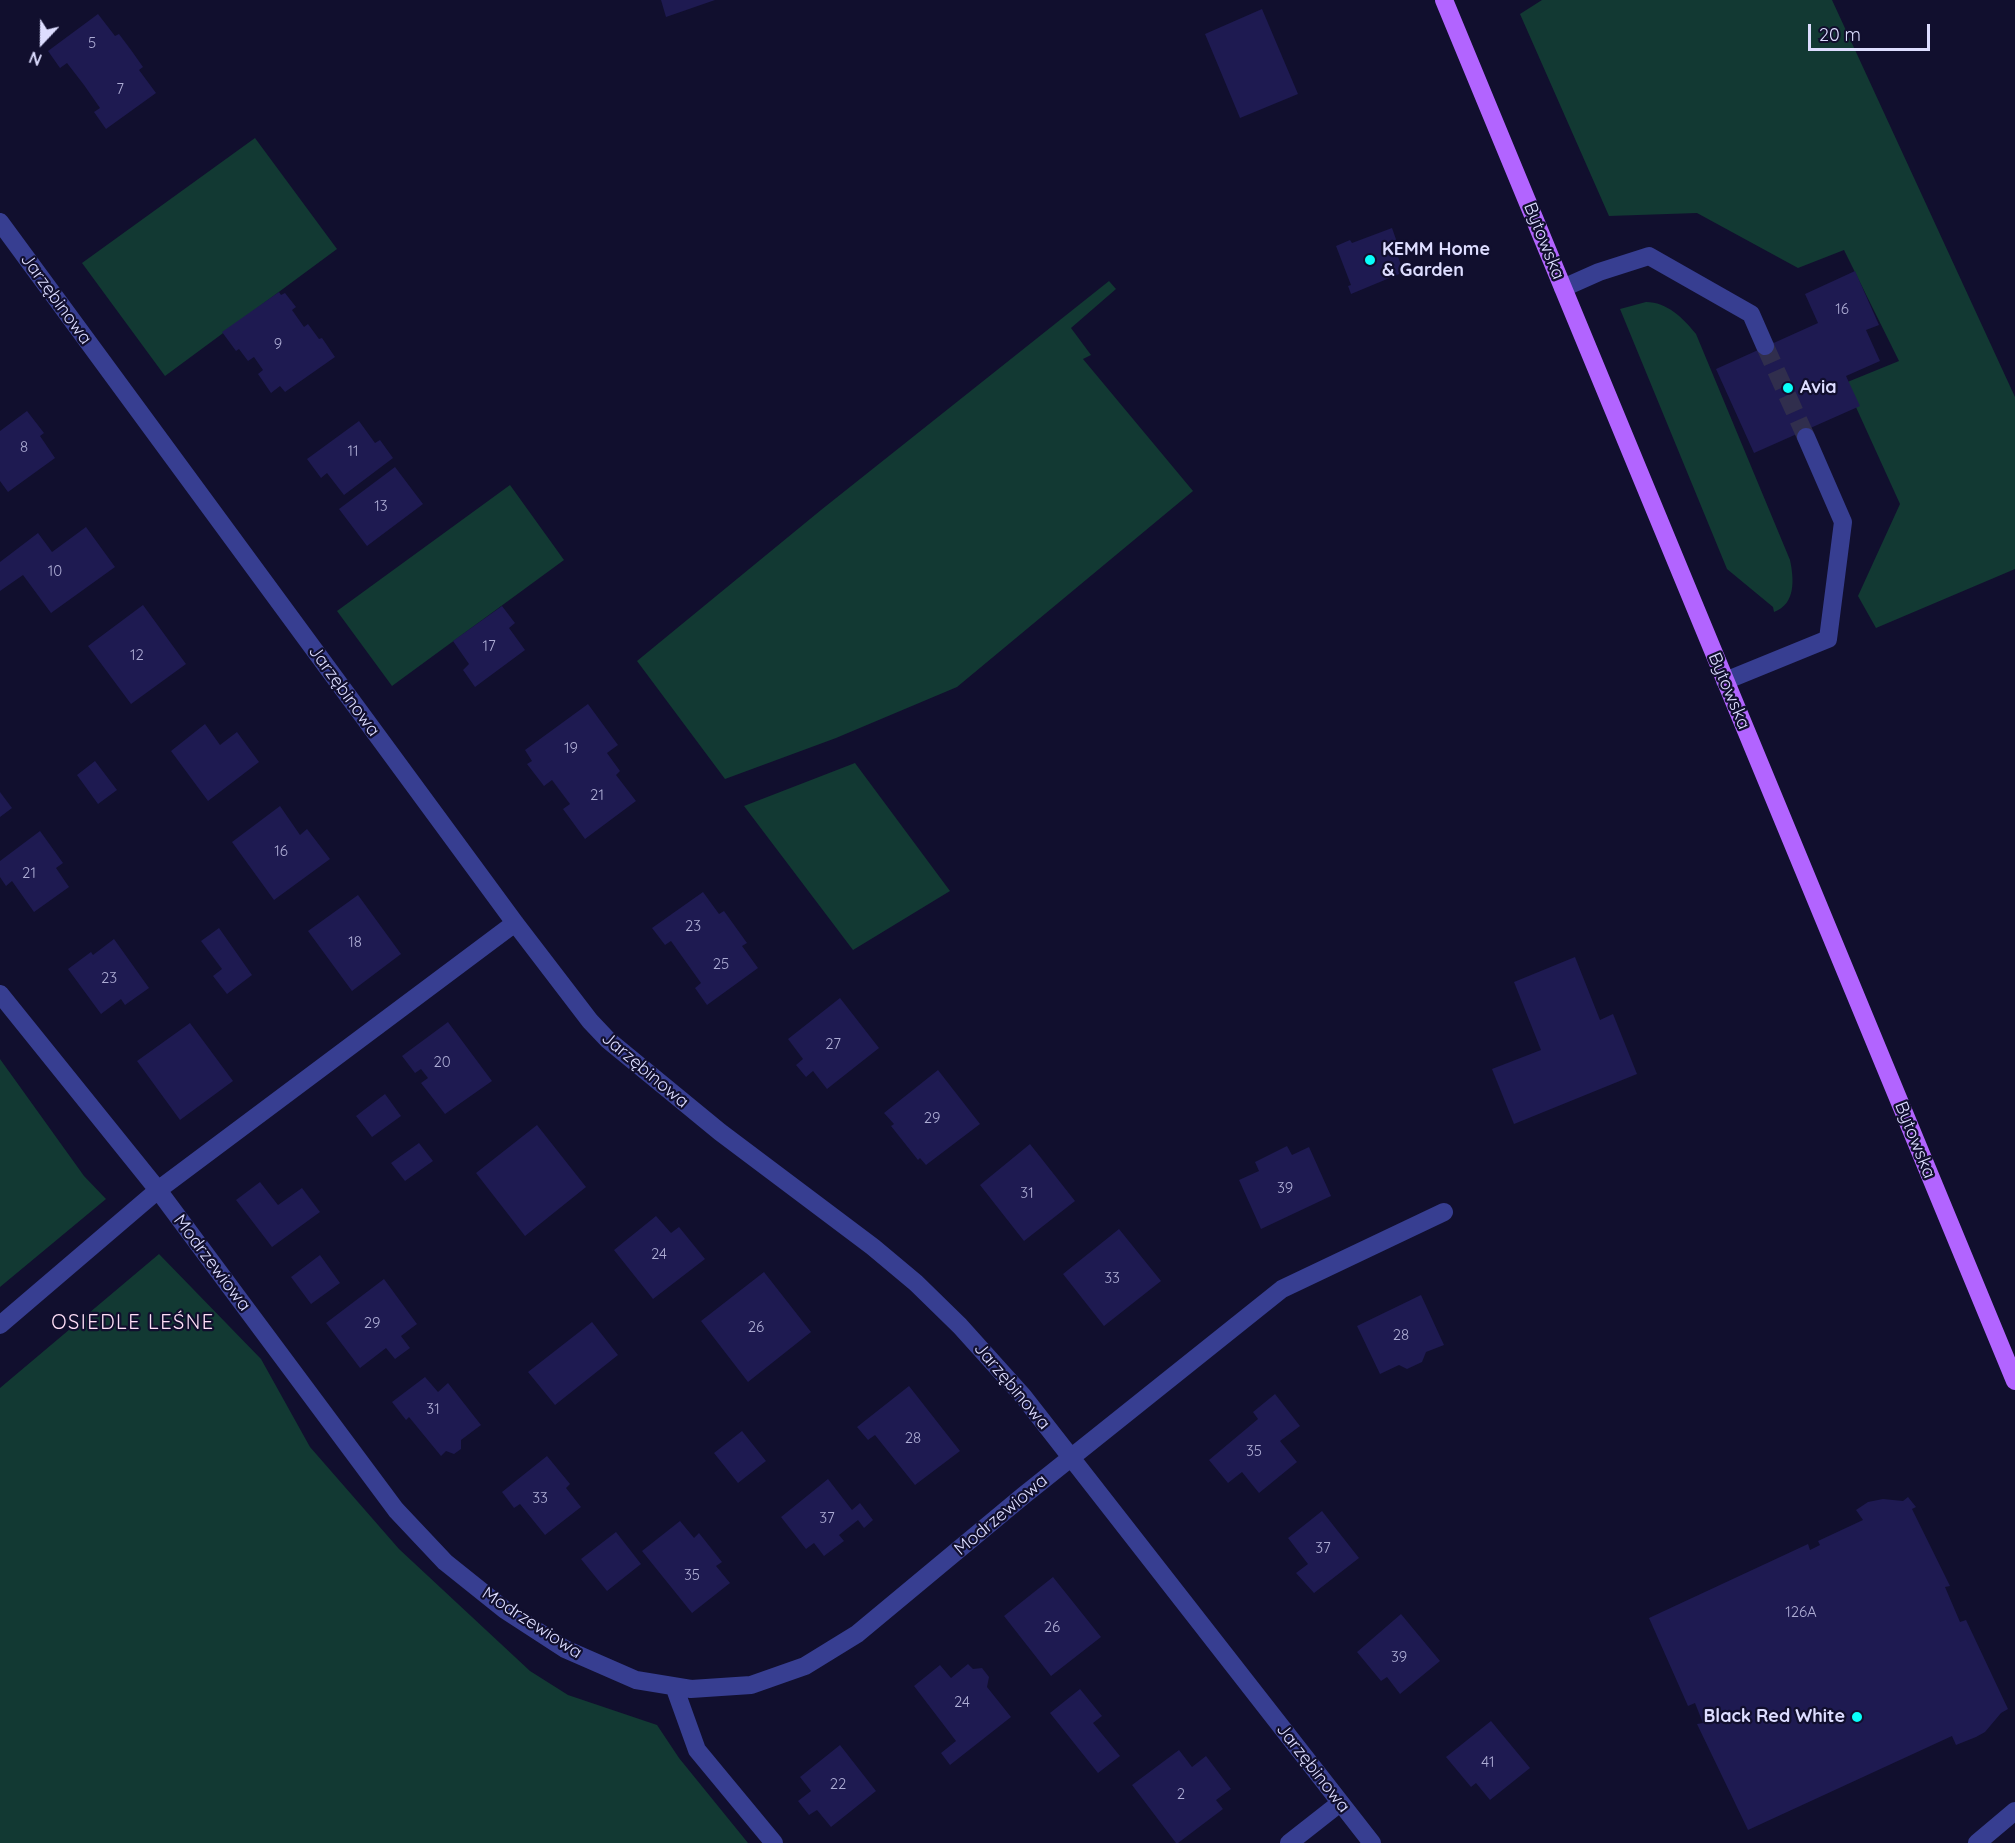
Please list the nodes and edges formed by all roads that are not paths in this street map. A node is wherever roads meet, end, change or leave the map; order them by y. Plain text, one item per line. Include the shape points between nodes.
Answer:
1 (1444, 0) edge
2 (0, 222) edge
3 (1563, 288) junction
4 (1765, 346) tunnel mouth
5 (1806, 437) tunnel mouth
6 (1725, 681) junction
7 (515, 924) junction
8 (0, 994) edge
9 (158, 1190) junction
10 (1444, 1212) dead end
11 (0, 1325) edge
12 (2015, 1381) edge
13 (1071, 1457) junction
14 (674, 1686) junction
15 (1340, 1803) junction
16 (2015, 1811) edge
17 (774, 1843) edge
18 (1289, 1843) edge
19 (1372, 1843) edge
20 (1977, 1843) edge

1 - 3 main road, Bytowska
2 - 7 street, Jarzębinowa
3 - 4 street via 1649,256 1751,314
3 - 6 main road, Bytowska
5 - 6 street via 1843,522 1828,639
6 - 12 main road, Bytowska
7 - 9 street
7 - 13 street, Jarzębinowa via 608,1040 916,1283 968,1334
8 - 9 street, Modrzewiowa
9 - 11 street
9 - 14 street, Modrzewiowa via 396,1510 445,1562 505,1610 565,1649 636,1680
10 - 13 street, Modrzewiowa via 1282,1289
13 - 14 street, Modrzewiowa via 857,1634 806,1666 751,1685 691,1689
13 - 15 street, Jarzębinowa
14 - 17 street via 697,1750
15 - 18 street
15 - 19 street, Jarzębinowa
16 - 20 street

